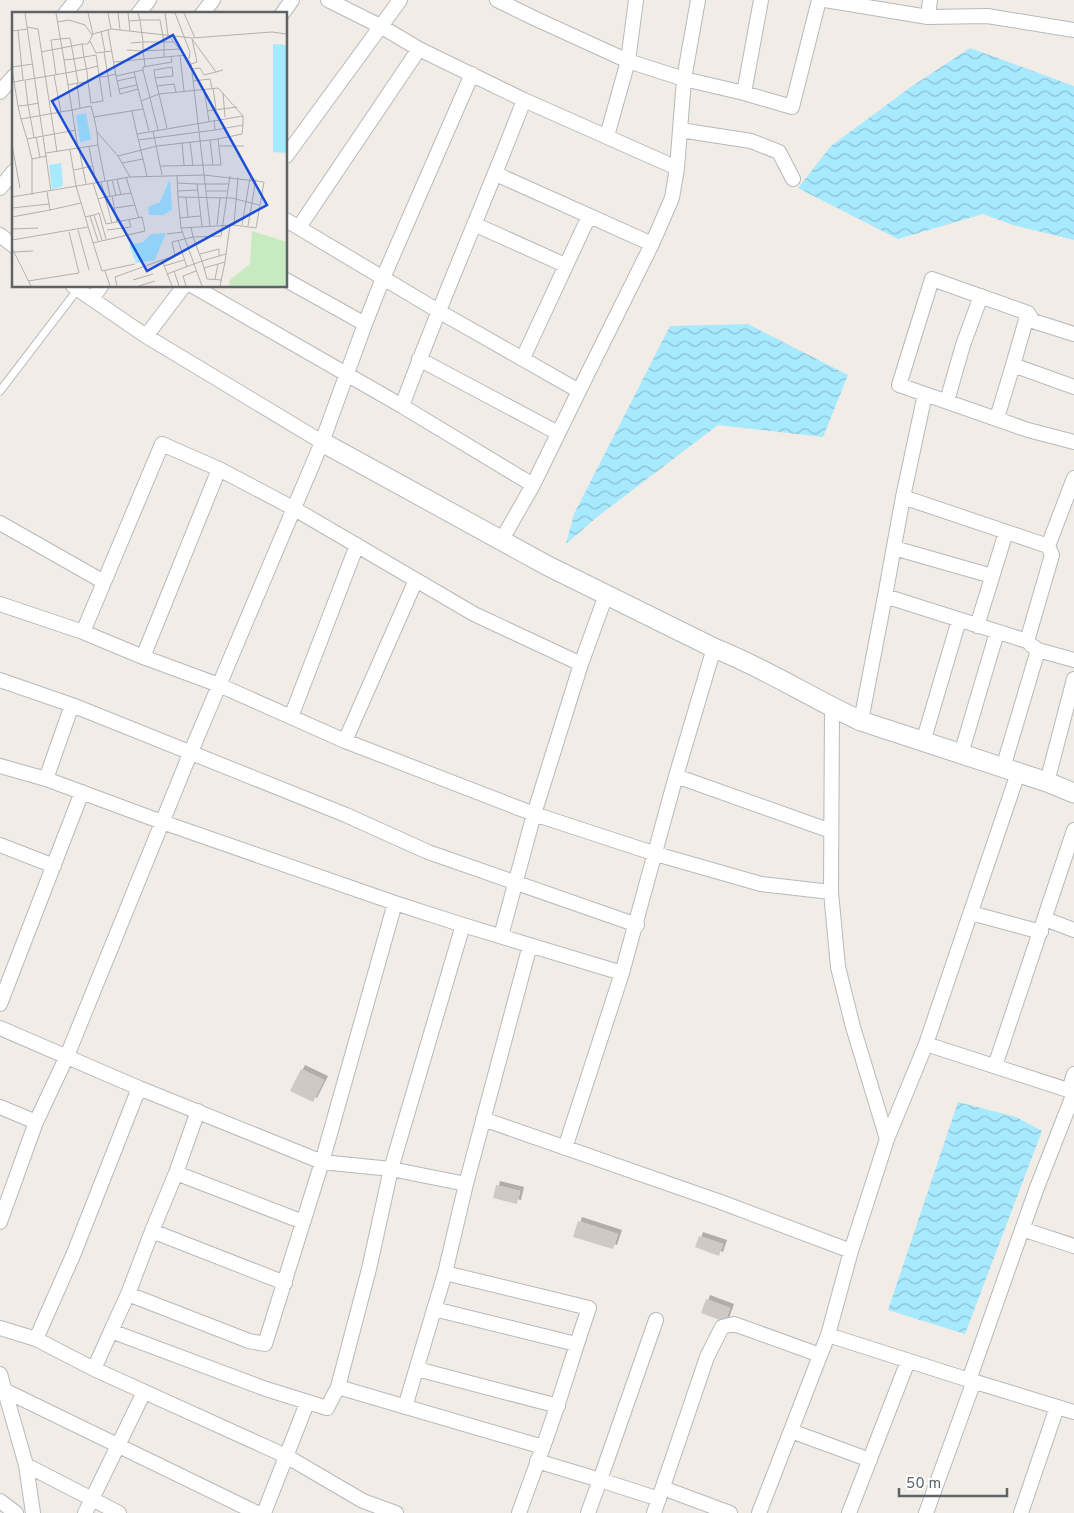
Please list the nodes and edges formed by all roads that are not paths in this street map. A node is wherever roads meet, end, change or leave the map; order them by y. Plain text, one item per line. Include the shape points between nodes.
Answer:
1 (76, 0) edge
2 (149, 0) edge
3 (213, 0) edge
4 (292, 0) edge
5 (328, 0) edge
6 (400, 0) edge
7 (497, 0) edge
8 (636, 0) edge
9 (698, 0) edge
10 (761, 0) edge
11 (819, 0) edge
12 (825, 0) edge
13 (930, 0) edge
14 (67, 12) edge
15 (140, 12) edge
16 (204, 12) edge
17 (283, 12) edge
18 (928, 17) junction
19 (382, 27) junction
20 (1074, 30) edge
21 (419, 49) junction
22 (628, 61) junction
23 (472, 74) junction
24 (12, 78) edge
25 (684, 80) junction
26 (0, 92) edge
27 (744, 93) junction
28 (524, 100) junction
29 (680, 130) junction
30 (607, 136) junction
31 (288, 153) edge
32 (677, 168) junction
33 (12, 173) edge
34 (496, 174) junction
35 (793, 179) dead end
36 (0, 188) edge
37 (589, 216) junction
38 (288, 221) edge
39 (474, 224) junction
40 (299, 227) junction
41 (0, 235) edge
42 (12, 244) edge
43 (652, 244) junction
44 (565, 266) junction
45 (383, 278) junction
46 (288, 281) edge
47 (75, 288) edge
48 (99, 288) edge
49 (182, 288) edge
50 (197, 288) edge
51 (981, 296) junction
52 (92, 299) junction
53 (440, 312) junction
54 (1028, 313) junction
55 (364, 324) junction
56 (1074, 334) edge
57 (146, 336) junction
58 (523, 358) junction
59 (420, 359) junction
60 (1013, 365) junction
61 (346, 373) junction
62 (1074, 387) edge
63 (0, 390) edge
64 (579, 391) junction
65 (925, 394) junction
66 (947, 401) junction
67 (402, 406) junction
68 (996, 418) junction
69 (558, 433) junction
70 (322, 442) junction
71 (1074, 442) edge
72 (218, 469) junction
73 (1074, 478) edge
74 (533, 485) junction
75 (903, 497) junction
76 (293, 508) junction
77 (0, 523) edge
78 (1006, 532) junction
79 (501, 541) junction
80 (358, 545) junction
81 (1048, 546) junction
82 (894, 548) junction
83 (992, 576) junction
84 (416, 580) junction
85 (104, 582) junction
86 (606, 595) junction
87 (884, 596) junction
88 (0, 604) edge
89 (959, 620) junction
90 (977, 626) junction
91 (83, 632) junction
92 (997, 632) junction
93 (1032, 645) junction
94 (714, 648) junction
95 (144, 658) junction
96 (1074, 660) edge
97 (581, 664) junction
98 (1074, 679) edge
99 (0, 680) edge
100 (219, 685) junction
101 (72, 705) junction
102 (832, 708) junction
103 (291, 717) junction
104 (861, 721) junction
105 (345, 741) junction
106 (923, 742) junction
107 (190, 754) junction
108 (961, 754) junction
109 (0, 766) edge
110 (1010, 770) junction
111 (676, 776) junction
112 (46, 778) junction
113 (1047, 782) junction
114 (82, 792) junction
115 (1074, 794) edge
116 (534, 814) junction
117 (162, 822) junction
118 (1074, 830) edge
119 (831, 831) junction
120 (0, 845) edge
121 (656, 854) junction
122 (54, 866) junction
123 (515, 884) junction
124 (831, 892) junction
125 (396, 902) junction
126 (971, 912) junction
127 (463, 925) junction
128 (637, 925) junction
129 (1043, 926) junction
130 (1074, 930) edge
131 (501, 936) junction
132 (530, 945) junction
133 (622, 973) junction
134 (0, 1004) edge
135 (0, 1028) edge
136 (926, 1044) junction
137 (67, 1056) junction
138 (995, 1066) junction
139 (1074, 1074) edge
140 (139, 1088) junction
141 (1072, 1092) edge
142 (0, 1107) edge
143 (198, 1111) junction
144 (483, 1119) junction
145 (36, 1122) junction
146 (887, 1139) junction
147 (565, 1148) junction
148 (322, 1162) junction
149 (391, 1169) junction
150 (176, 1173) junction
151 (466, 1184) junction
152 (2, 1214) edge
153 (303, 1222) junction
154 (1022, 1229) junction
155 (152, 1231) junction
156 (1074, 1246) edge
157 (851, 1251) junction
158 (445, 1273) junction
159 (286, 1283) junction
160 (128, 1294) junction
161 (434, 1309) junction
162 (656, 1320) dead end
163 (0, 1328) edge
164 (111, 1331) junction
165 (828, 1335) junction
166 (36, 1339) junction
167 (576, 1344) junction
168 (820, 1355) junction
169 (908, 1361) junction
170 (94, 1369) junction
171 (416, 1369) junction
172 (0, 1374) edge
173 (972, 1381) junction
174 (338, 1386) junction
175 (6, 1391) junction
176 (144, 1392) junction
177 (307, 1403) junction
178 (558, 1406) junction
179 (405, 1407) junction
180 (1057, 1407) junction
181 (1074, 1412) edge
182 (791, 1431) junction
183 (117, 1445) junction
184 (543, 1447) junction
185 (286, 1456) junction
186 (870, 1460) junction
187 (537, 1461) junction
188 (26, 1465) junction
189 (600, 1480) junction
190 (661, 1493) junction
191 (92, 1499) junction
192 (0, 1501) edge
193 (16, 1513) edge
194 (33, 1513) edge
195 (85, 1513) edge
196 (119, 1513) edge
197 (257, 1513) edge
198 (264, 1513) edge
199 (396, 1513) edge
200 (519, 1513) edge
201 (588, 1513) edge
202 (654, 1513) edge
203 (730, 1513) edge
204 (759, 1513) edge
205 (849, 1513) edge
206 (926, 1513) edge
207 (1021, 1513) edge

1 - 14 street
2 - 15 street
3 - 16 street
4 - 17 street
5 - 19 street
6 - 19 street
7 - 22 street
8 - 22 street
9 - 25 street
10 - 27 street
11 - 27 street via 792,107
12 - 18 street
13 - 18 street
18 - 20 street via 987,16
19 - 21 street
19 - 31 street
21 - 23 street
21 - 40 street
22 - 25 street
22 - 30 street
23 - 28 street
23 - 45 street
24 - 26 street
25 - 27 street
25 - 29 street
28 - 30 street
28 - 34 street
29 - 32 street
29 - 35 street via 751,141 779,152
30 - 32 street
32 - 43 street via 672,198
33 - 36 street
34 - 37 street
34 - 39 street
37 - 43 street
37 - 44 street
38 - 40 street
39 - 44 street
39 - 53 street
40 - 45 street
41 - 42 street
43 - 64 street
44 - 58 street
45 - 53 street
45 - 55 street
46 - 55 street
47 - 52 street
47 - 63 lane
48 - 52 street
49 - 57 street
50 - 61 street
51 - 54 street
51 - 65 street via 932,279 899,385
51 - 66 street
52 - 57 street
53 - 58 street
53 - 59 street
54 - 56 street via 1033,321
54 - 60 street
55 - 61 street
57 - 70 street
58 - 64 street
59 - 67 street
59 - 69 street
60 - 62 street
60 - 68 street
61 - 67 street
61 - 70 street
64 - 69 street
65 - 66 street
65 - 75 street
66 - 68 street
67 - 74 street
68 - 71 street
69 - 74 street
70 - 76 street
70 - 79 street
72 - 76 street
72 - 85 street via 162,444
72 - 95 street
73 - 81 street
74 - 79 street
75 - 78 street
75 - 82 street
76 - 80 street
76 - 100 street
77 - 85 street
78 - 81 street
78 - 83 street
79 - 86 street
80 - 84 street
80 - 103 street
81 - 93 street via 1052,555
82 - 83 street
82 - 87 street
83 - 90 street
84 - 97 street via 474,614
84 - 105 street
85 - 91 street
86 - 94 street
86 - 97 street
87 - 89 street
87 - 104 street
88 - 91 street
89 - 90 street
89 - 106 street
90 - 92 street
91 - 95 street
92 - 93 street
92 - 108 street
93 - 96 street
93 - 110 street
94 - 102 street via 736,656
94 - 111 street
95 - 100 street
97 - 116 street
98 - 113 street
99 - 101 street
100 - 103 street
100 - 107 street
101 - 107 street
101 - 112 street
102 - 104 street
102 - 119 street
103 - 105 street
104 - 106 street
105 - 116 street
106 - 108 street
107 - 117 street
107 - 123 street via 428,852
108 - 110 street
109 - 112 street
110 - 113 street
110 - 126 street
111 - 119 street
111 - 121 street
112 - 114 street
113 - 115 street
114 - 117 street
114 - 122 street
116 - 121 street
116 - 123 street
117 - 125 street
117 - 137 street
118 - 129 street
119 - 124 street
120 - 122 street
121 - 124 street via 761,884
121 - 128 street
122 - 134 street
123 - 128 street
123 - 131 street
124 - 146 street via 838,967
125 - 127 street
125 - 148 street
126 - 129 street
126 - 136 street
127 - 131 street
127 - 149 street
128 - 133 street
129 - 130 street
129 - 138 street
131 - 132 street
132 - 133 street
132 - 144 street
133 - 147 street
135 - 137 street
136 - 138 street
136 - 146 street
137 - 140 street
137 - 145 street
138 - 141 street
139 - 141 street
140 - 143 street
140 - 166 street via 74,1253
141 - 154 street
142 - 145 street
143 - 148 street
143 - 150 street
144 - 147 street
144 - 151 street
145 - 152 street
146 - 157 street
147 - 157 street via 718,1200
148 - 149 street
148 - 153 street
149 - 151 street
149 - 174 street
150 - 153 street
150 - 155 street
151 - 158 street
153 - 159 street
154 - 156 street
154 - 173 street
155 - 159 street
155 - 160 street
157 - 165 street
158 - 161 street
158 - 167 street via 589,1308
159 - 160 street via 265,1344 249,1341
160 - 164 street
161 - 167 street
161 - 171 street
162 - 189 street
163 - 166 street
164 - 170 street
164 - 177 street
165 - 168 street
165 - 169 street
166 - 170 street
167 - 178 street
168 - 182 street
168 - 190 street via 734,1324 722,1327 707,1356
169 - 173 street
169 - 186 street
170 - 176 street
171 - 178 street
171 - 179 street
172 - 175 street
173 - 180 street
173 - 206 street
174 - 177 street via 327,1408
174 - 179 street
175 - 183 street
175 - 188 street
176 - 183 street
176 - 185 street
177 - 185 street
178 - 184 street
179 - 184 street
180 - 181 street
180 - 207 street
182 - 186 street
182 - 204 street
183 - 191 street
183 - 197 street
184 - 187 street
185 - 198 street
185 - 199 street via 363,1501
186 - 205 street
187 - 189 street
187 - 200 street
188 - 191 street
188 - 194 street
189 - 190 street
189 - 201 street
190 - 202 street
190 - 203 street
191 - 195 street
191 - 196 street
192 - 193 street

